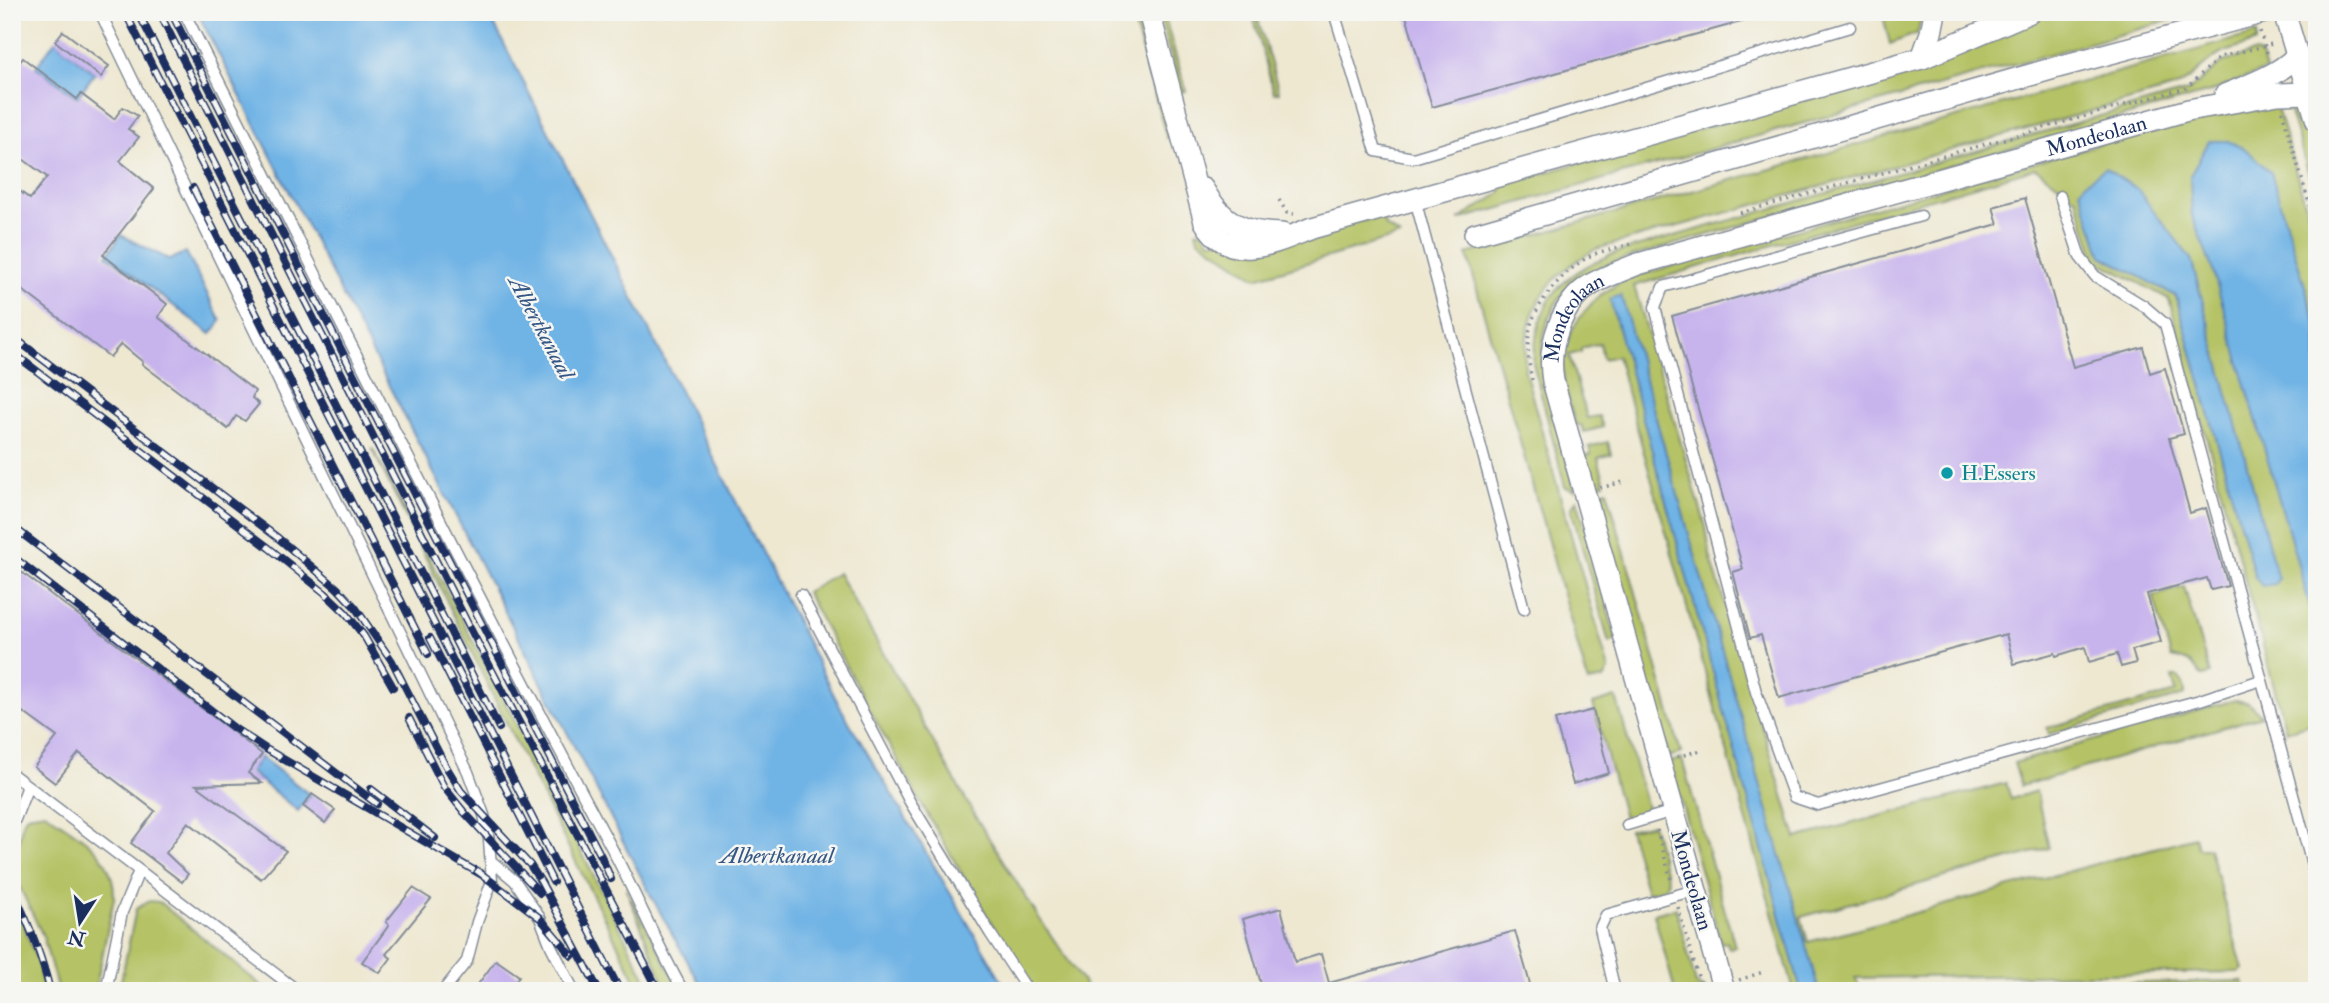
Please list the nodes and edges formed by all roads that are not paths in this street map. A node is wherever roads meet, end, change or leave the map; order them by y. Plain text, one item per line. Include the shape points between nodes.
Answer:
1 (100, 12) edge
2 (184, 12) edge
3 (1149, 12) edge
4 (1334, 12) edge
5 (1935, 12) edge
6 (2030, 12) edge
7 (2284, 12) edge
8 (2263, 21) edge
9 (1850, 27) dead end
10 (1922, 58) junction
11 (2306, 73) edge
12 (2188, 110) junction
13 (2317, 121) edge
14 (2060, 196) dead end
15 (1415, 199) junction
16 (1921, 216) dead end
17 (1475, 234) dead end
18 (802, 595) dead end
19 (1524, 609) dead end
20 (2261, 680) junction
21 (12, 774) edge
22 (28, 786) junction
23 (1663, 814) junction
24 (1627, 825) dead end
25 (12, 827) edge
26 (490, 859) junction
27 (139, 871) junction
28 (2317, 883) edge
29 (1685, 893) junction
30 (1719, 986) edge
31 (106, 991) edge
32 (298, 991) edge
33 (443, 991) edge
34 (574, 991) edge
35 (683, 991) edge
36 (1028, 991) edge
37 (1615, 991) edge

1 - 26 lane via 468,772 484,815
2 - 35 lane
3 - 15 street via 1190,166 1209,201 1231,223 1252,232 1294,235
4 - 9 lane via 1376,151 1412,158
5 - 10 street
6 - 10 street
7 - 11 street
8 - 17 street via 2045,71
10 - 15 street
11 - 12 street via 2278,94
11 - 12 street via 2284,69
11 - 13 street
12 - 23 street, Mondeolaan via 1638,264 1590,285 1576,299 1551,352 1553,381
14 - 20 lane via 2080,257 2095,276 2165,324
15 - 19 lane
16 - 20 lane via 1664,287 1655,307 1756,692 1794,797 1818,805
18 - 36 lane via 910,802
20 - 28 lane
21 - 22 lane
22 - 25 lane
22 - 27 lane
23 - 24 lane
23 - 29 street, Mondeolaan
26 - 33 lane via 492,881 467,961
26 - 34 lane via 515,881 540,918
27 - 31 lane via 121,912
27 - 32 lane
29 - 30 street, Mondeolaan
29 - 37 lane via 1606,915 1600,928

